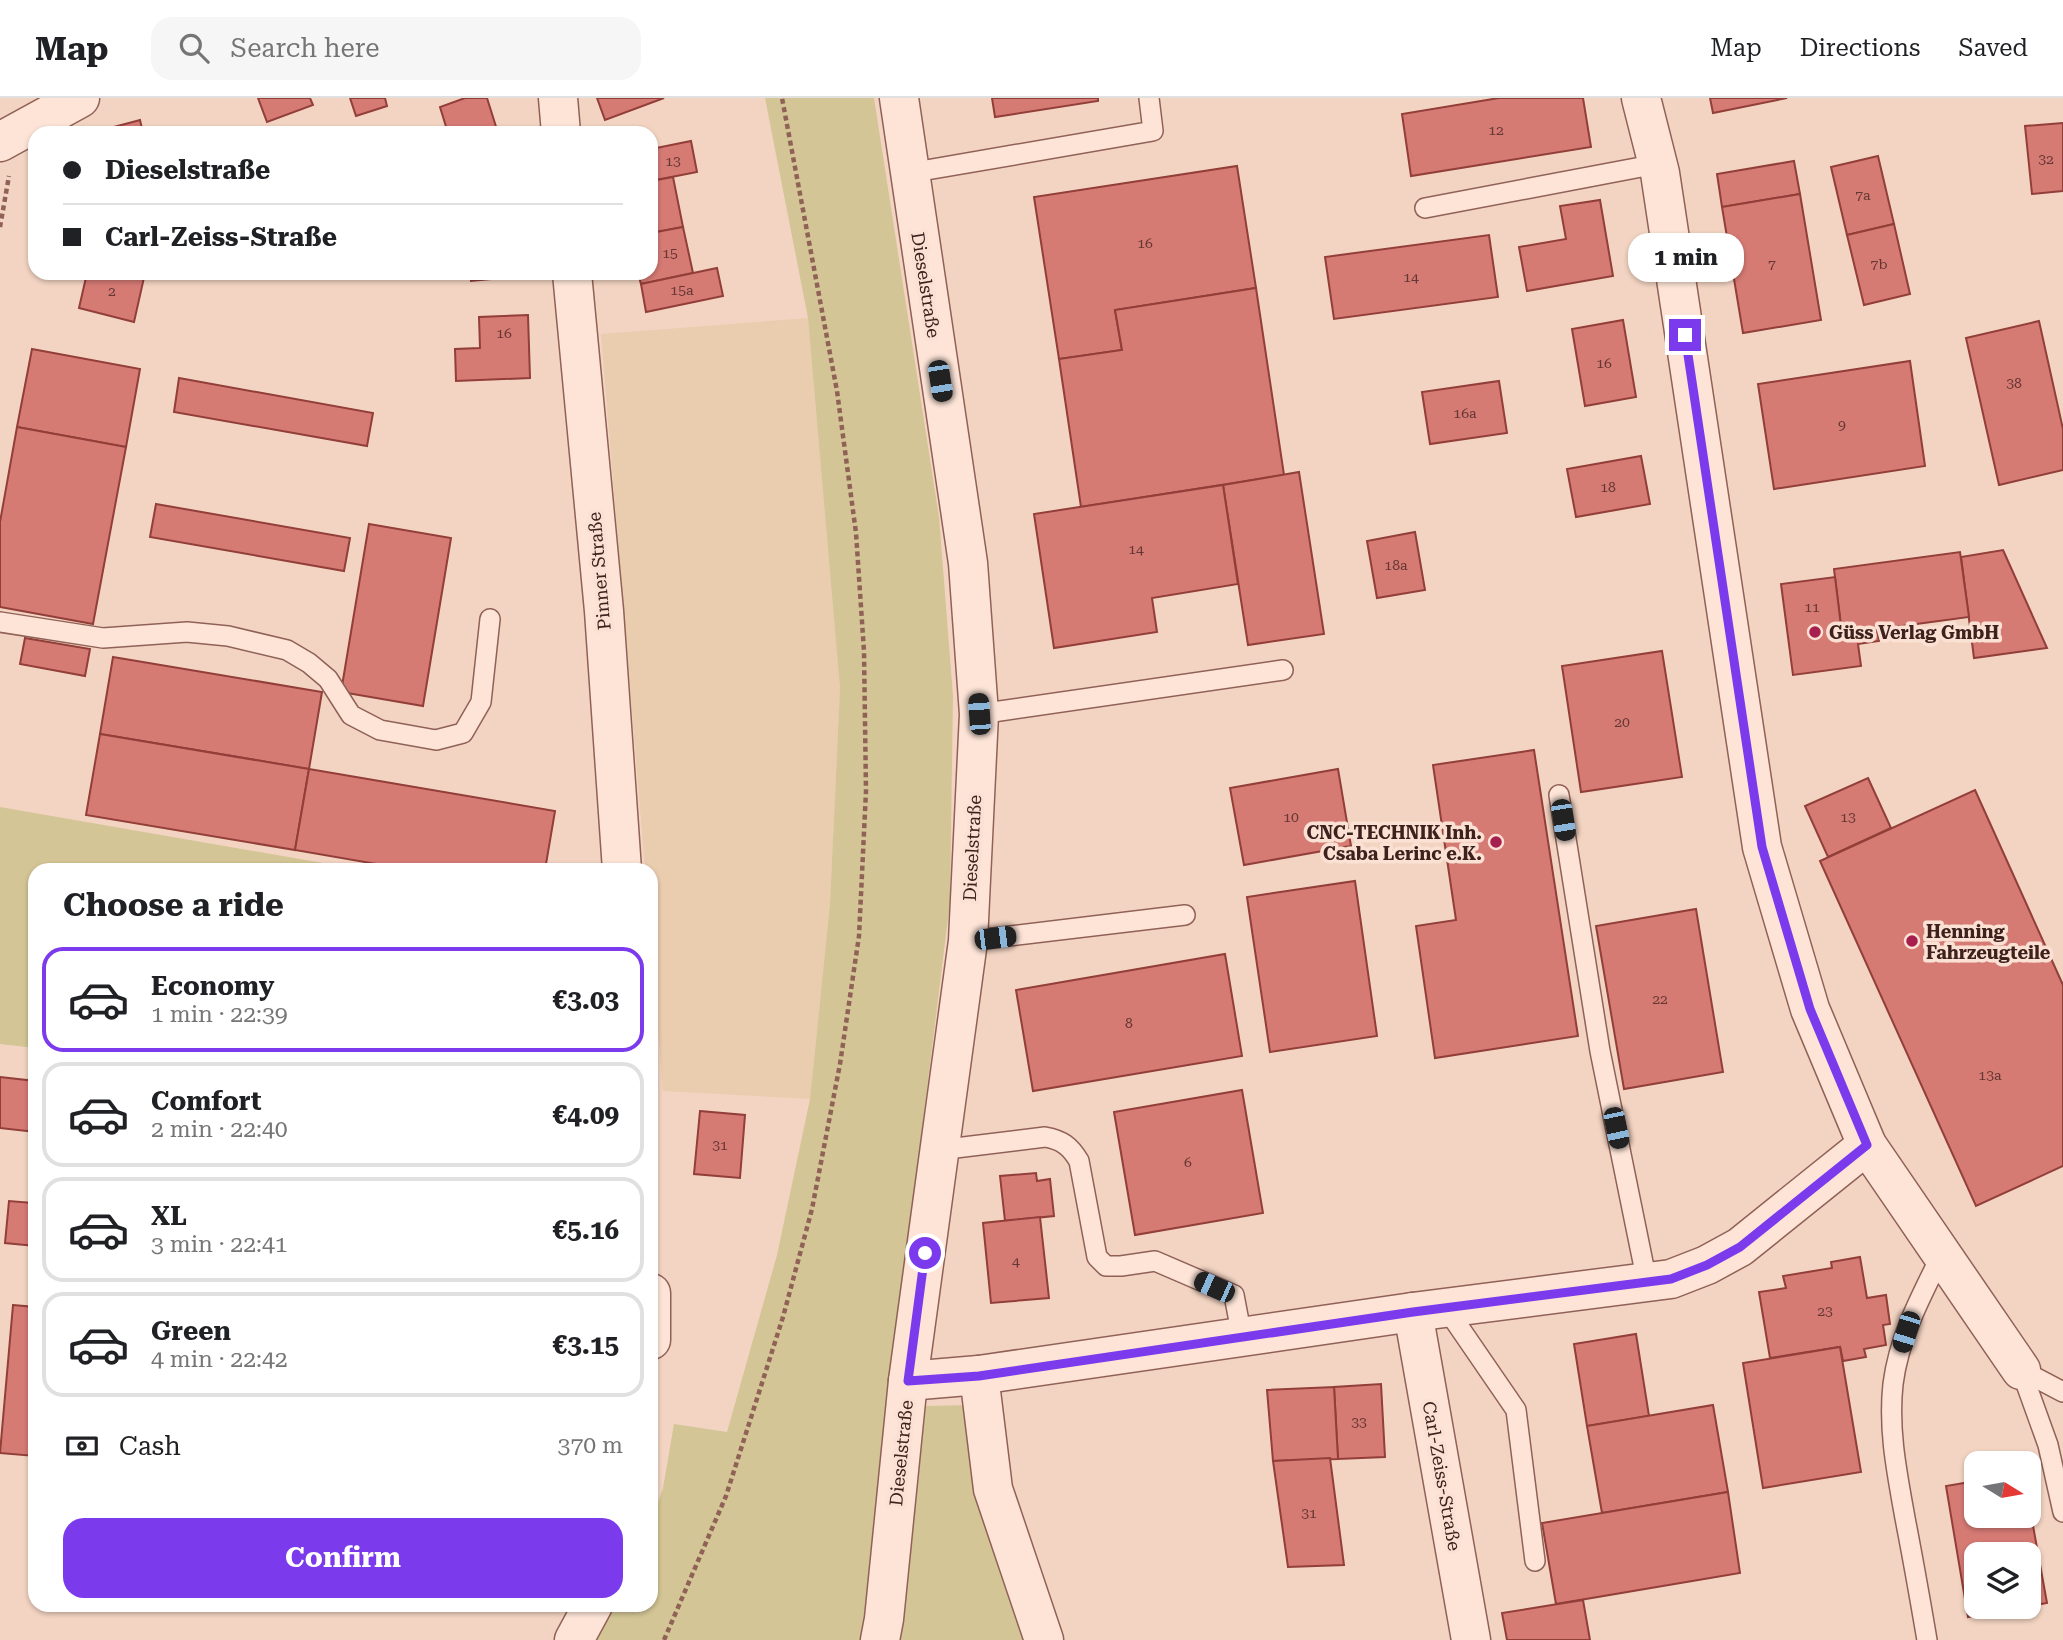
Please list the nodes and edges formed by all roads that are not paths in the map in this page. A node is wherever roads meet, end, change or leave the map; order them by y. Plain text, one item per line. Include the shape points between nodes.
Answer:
1 (80, 98) edge
2 (558, 98) edge
3 (899, 98) edge
4 (1149, 98) edge
5 (1641, 98) edge
6 (29, 126) edge
7 (560, 126) edge
8 (28, 127) edge
9 (0, 142) edge
10 (1657, 164) junction
11 (909, 173) junction
12 (1425, 208) dead end
13 (573, 280) edge
14 (490, 619) dead end
15 (0, 622) edge
16 (1283, 670) dead end
17 (979, 714) junction
18 (1559, 795) dead end
19 (622, 863) edge
20 (1185, 915) dead end
21 (968, 941) junction
22 (1867, 1145) junction
23 (939, 1150) junction
24 (1942, 1254) junction
25 (1647, 1282) junction
26 (1430, 1310) junction
27 (1242, 1337) junction
28 (2021, 1370) junction
29 (979, 1376) junction
30 (908, 1381) junction
31 (2063, 1392) edge
32 (2063, 1512) edge
33 (1535, 1561) dead end
34 (589, 1612) edge
35 (574, 1640) edge
36 (880, 1640) edge
37 (1044, 1640) edge
38 (1471, 1640) edge
39 (1927, 1640) edge

1 - 6 street
2 - 7 street
3 - 11 street, Dieselstraße
4 - 11 lane via 1153,131
5 - 10 street
8 - 9 street
10 - 12 lane
10 - 22 street via 1762,847 1810,1009
11 - 17 street, Dieselstraße via 968,563
13 - 19 street, Pinner Straße via 604,611
14 - 15 lane via 481,702 463,733 436,740 380,730 351,715 328,679 287,650 187,632 103,638
16 - 17 lane
17 - 21 street, Dieselstraße
18 - 25 lane via 1600,1051
20 - 21 lane
21 - 23 street, Dieselstraße
22 - 24 street
22 - 25 street via 1740,1247 1671,1279
23 - 27 lane via 1045,1137 1059,1140 1079,1161 1097,1257 1105,1266 1155,1261 1234,1295
23 - 30 street, Dieselstraße
24 - 28 street
24 - 39 lane via 1912,1313 1900,1350 1891,1423
25 - 26 street
26 - 27 street
26 - 33 lane via 1516,1410
26 - 38 street, Carl-Zeiss-Straße
27 - 29 street
28 - 31 lane
28 - 32 lane via 2048,1445
29 - 30 street
29 - 37 street via 993,1489
30 - 36 street, Dieselstraße
34 - 35 street

